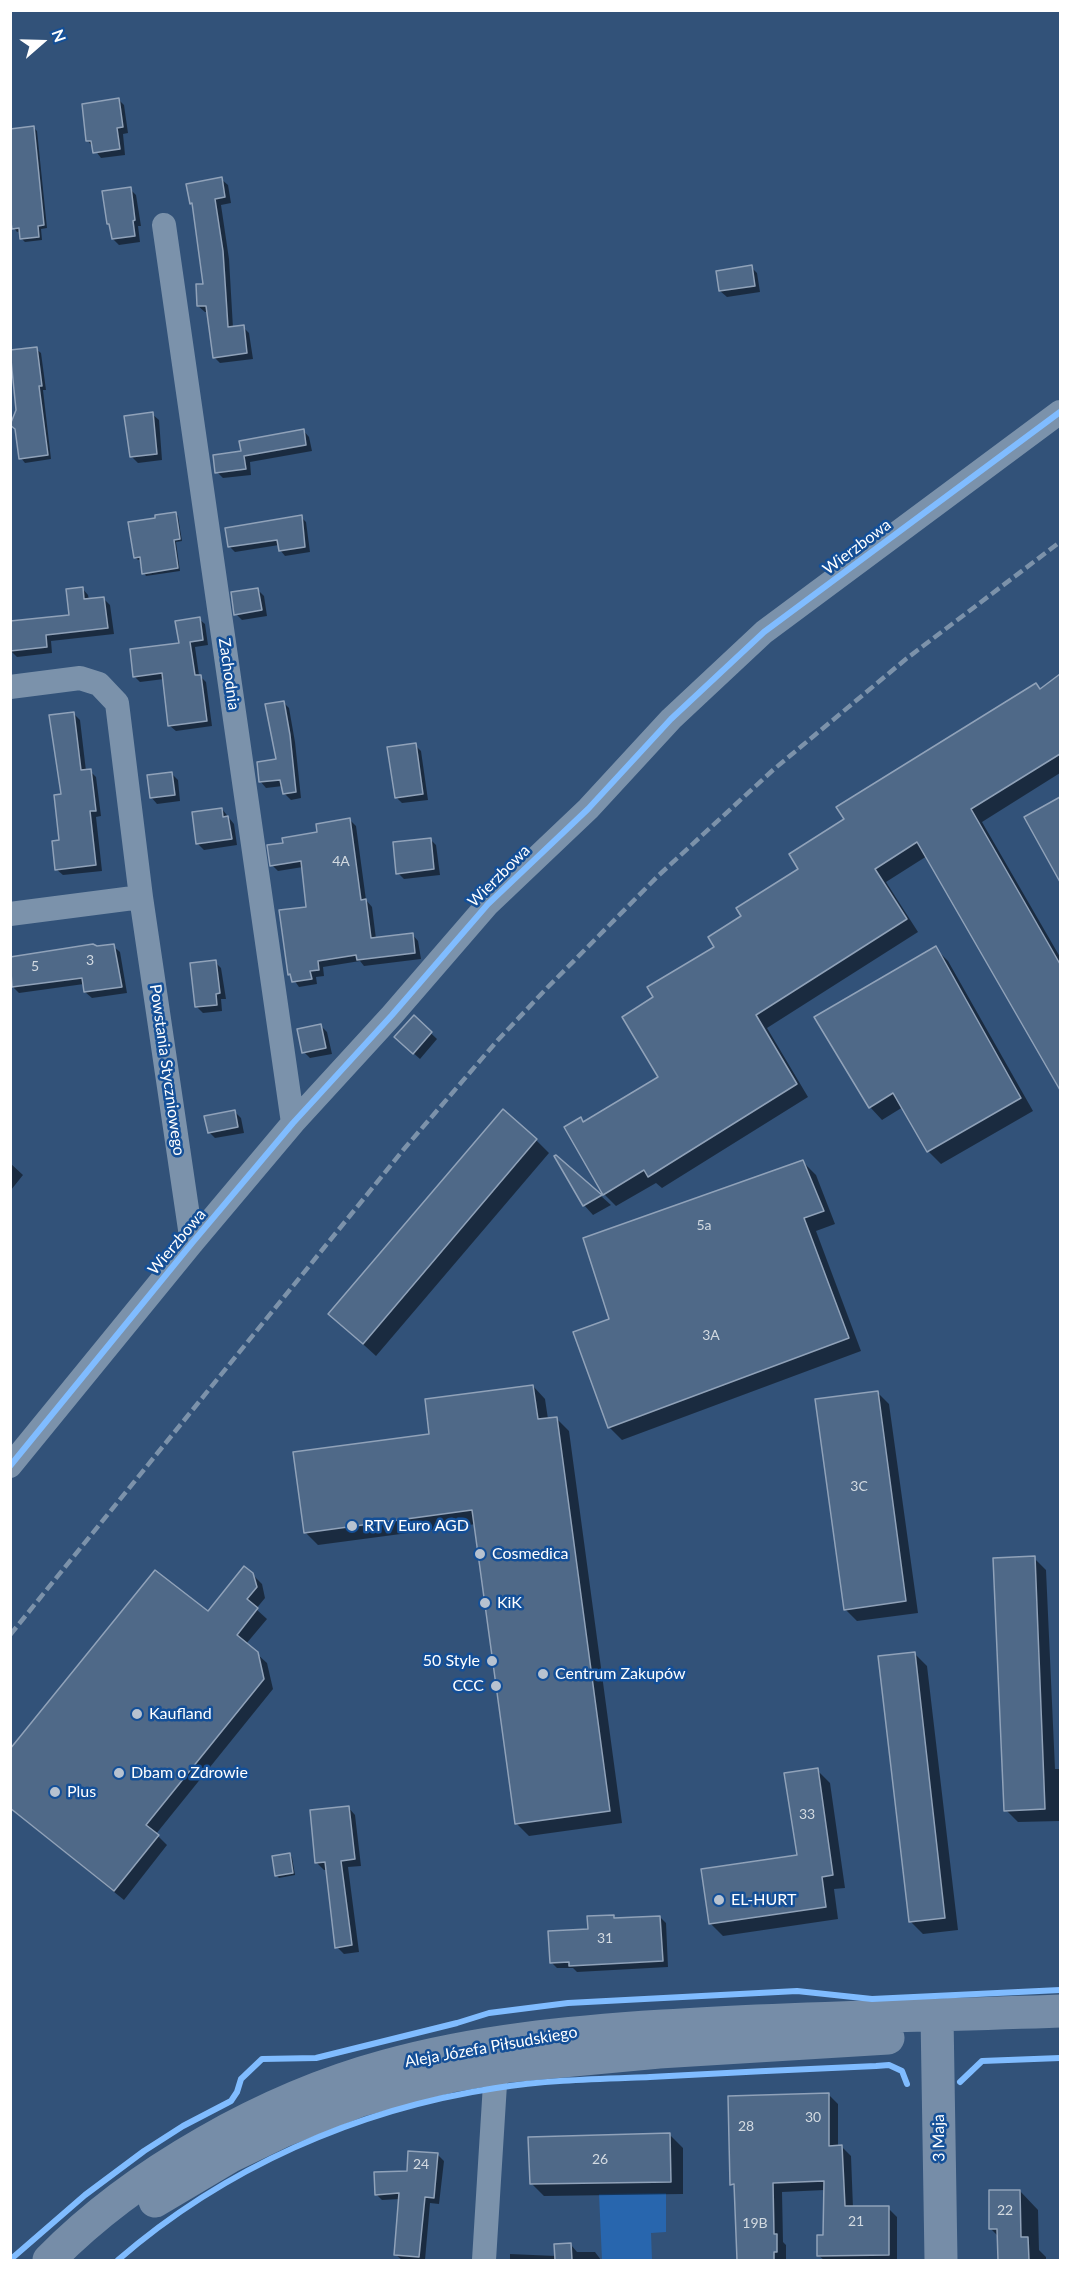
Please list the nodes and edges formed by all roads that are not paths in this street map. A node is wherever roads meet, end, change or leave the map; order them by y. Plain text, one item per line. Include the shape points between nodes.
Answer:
1 (164, 225) dead end
2 (1060, 412) edge
3 (10, 687) edge
4 (141, 897) junction
5 (10, 914) edge
6 (294, 1123) junction
7 (192, 1243) junction
8 (10, 1466) edge
9 (1060, 2011) edge
10 (937, 2026) junction
11 (1060, 2032) edge
12 (496, 2067) junction
13 (50, 2260) edge
14 (80, 2260) edge
15 (484, 2260) edge
16 (941, 2260) edge

1 - 6 street, Zachodnia
2 - 6 street, Wierzbowa via 764,632 671,719 588,809 488,904
3 - 4 street, Powstania Styczniowego via 80,678 99,684 117,703
4 - 5 street
4 - 7 street, Powstania Styczniowego
6 - 7 street, Wierzbowa
7 - 8 street, Wierzbowa
9 - 10 main road, Aleja Józefa Piłsudskiego
10 - 11 main road, Aleja Józefa Piłsudskiego
10 - 12 main road, Aleja Józefa Piłsudskiego
10 - 13 main road, Aleja Józefa Piłsudskiego via 818,2018 572,2032 387,2065 288,2102 202,2144 122,2198
10 - 16 main road, 3 Maja
12 - 14 main road, Aleja Józefa Piłsudskiego via 395,2090 282,2131 168,2192 113,2230
12 - 15 street

